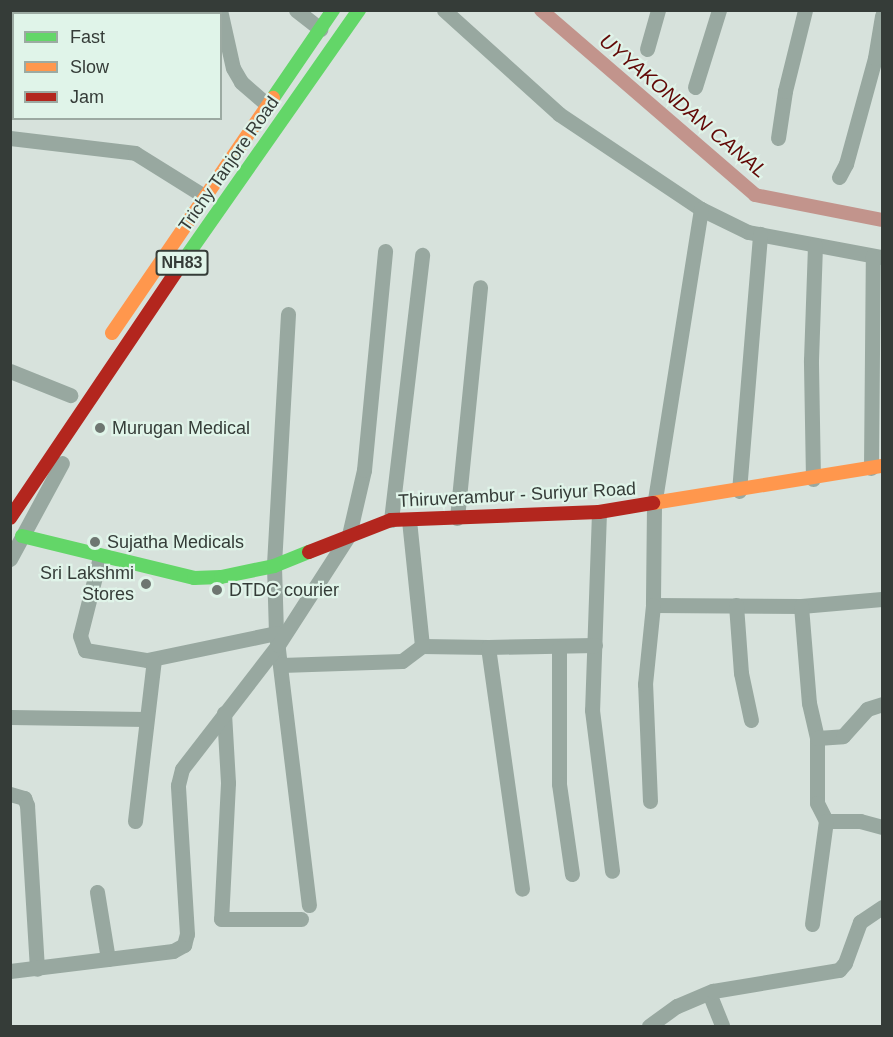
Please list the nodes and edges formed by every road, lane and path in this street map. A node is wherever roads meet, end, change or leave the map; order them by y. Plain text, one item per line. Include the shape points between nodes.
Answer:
1 (296, 10) edge
2 (333, 10) edge
3 (359, 10) edge
4 (444, 10) edge
5 (658, 10) edge
6 (719, 10) edge
7 (806, 10) edge
8 (882, 16) edge
9 (222, 19) edge
10 (320, 29) junction
11 (647, 49) dead end
12 (695, 87) dead end
13 (266, 104) junction
14 (10, 138) edge
15 (778, 138) dead end
16 (839, 177) dead end
17 (204, 196) junction
18 (701, 208) junction
19 (760, 234) junction
20 (815, 245) junction
21 (386, 251) dead end
22 (422, 255) dead end
23 (878, 256) edge
24 (480, 287) dead end
25 (288, 314) dead end
26 (104, 345) dead end
27 (113, 364) junction
28 (10, 371) edge
29 (70, 395) dead end
30 (877, 467) edge
31 (813, 479) junction
32 (739, 491) junction
33 (654, 505) junction
34 (599, 512) junction
35 (10, 518) edge
36 (457, 519) junction
37 (391, 520) junction
38 (409, 520) junction
39 (349, 535) junction
40 (22, 536) junction
41 (100, 557) junction
42 (10, 559) edge
43 (274, 566) junction
44 (882, 598) edge
45 (659, 605) junction
46 (736, 605) junction
47 (801, 606) junction
48 (277, 639) junction
49 (595, 645) junction
50 (422, 646) junction
51 (488, 647) junction
52 (559, 648) junction
53 (154, 658) junction
54 (281, 665) junction
55 (882, 704) edge
56 (224, 713) junction
57 (10, 717) edge
58 (146, 719) junction
59 (751, 720) dead end
60 (817, 738) junction
61 (10, 794) edge
62 (650, 801) dead end
63 (135, 821) dead end
64 (826, 821) junction
65 (882, 827) edge
66 (612, 871) dead end
67 (572, 874) dead end
68 (522, 889) dead end
69 (97, 892) dead end
70 (882, 908) edge
71 (812, 924) dead end
72 (108, 959) junction
73 (37, 969) junction
74 (10, 971) edge
75 (709, 993) junction
76 (654, 1025) edge
77 (722, 1026) edge

1 - 10 street
2 - 10 main road, Trichy Tanjore Road / NH83
3 - 27 main road, Trichy Tanjore Road / NH83
4 - 18 street via 559,114
5 - 11 street
6 - 12 street
7 - 15 street via 785,91
8 - 16 street via 852,142
9 - 13 street via 233,68 241,82
10 - 13 main road, Trichy Tanjore Road / NH83
13 - 17 main road, Trichy Tanjore Road / NH83
14 - 17 street via 135,153
17 - 26 main road, Trichy Tanjore Road / NH83
18 - 19 street
18 - 33 street
19 - 20 street
19 - 32 street
20 - 23 street
20 - 31 street via 811,360
21 - 39 street via 364,470
22 - 37 street
23 - 30 street
24 - 36 street
25 - 43 street
27 - 35 main road, Trichy Tanjore Road / NH83
27 - 40 street via 111,386
28 - 29 street
30 - 31 main road, Thiruverambur - Suriyur Road
31 - 32 main road, Thiruverambur - Suriyur Road
32 - 33 main road, Thiruverambur - Suriyur Road
33 - 34 main road, Thiruverambur - Suriyur Road
33 - 45 street
34 - 36 main road, Thiruverambur - Suriyur Road
34 - 49 street
36 - 38 main road, Thiruverambur - Suriyur Road
37 - 38 main road, Thiruverambur - Suriyur Road
37 - 39 main road, Thiruverambur - Suriyur Road
38 - 50 street via 418,637
39 - 43 main road, Thiruverambur - Suriyur Road
39 - 48 street
40 - 41 main road, Thiruverambur - Suriyur Road
40 - 42 street
41 - 43 main road, Thiruverambur - Suriyur Road via 194,578
41 - 53 street via 80,636 82,647
43 - 48 street
44 - 47 street
45 - 46 street
45 - 62 street via 645,694
46 - 47 street
46 - 59 street via 741,673
47 - 60 street via 810,713
48 - 53 street
48 - 54 street
48 - 56 street
49 - 52 street
49 - 66 street via 592,710
50 - 51 street
50 - 54 street via 402,661
51 - 52 street
51 - 68 street
52 - 67 street via 559,784
53 - 58 street
54 - 56 street via 305,912 221,919 228,783
55 - 60 street via 867,709 843,736
56 - 72 street via 190,756 178,785 187,934 184,945 173,951
57 - 58 street
58 - 63 street
60 - 64 street via 816,794
61 - 73 street via 24,798 27,805
64 - 65 street via 860,821
64 - 71 street
69 - 72 street
70 - 75 street via 860,922 839,970
72 - 73 street
73 - 74 street
75 - 76 street via 677,1006
75 - 77 street

